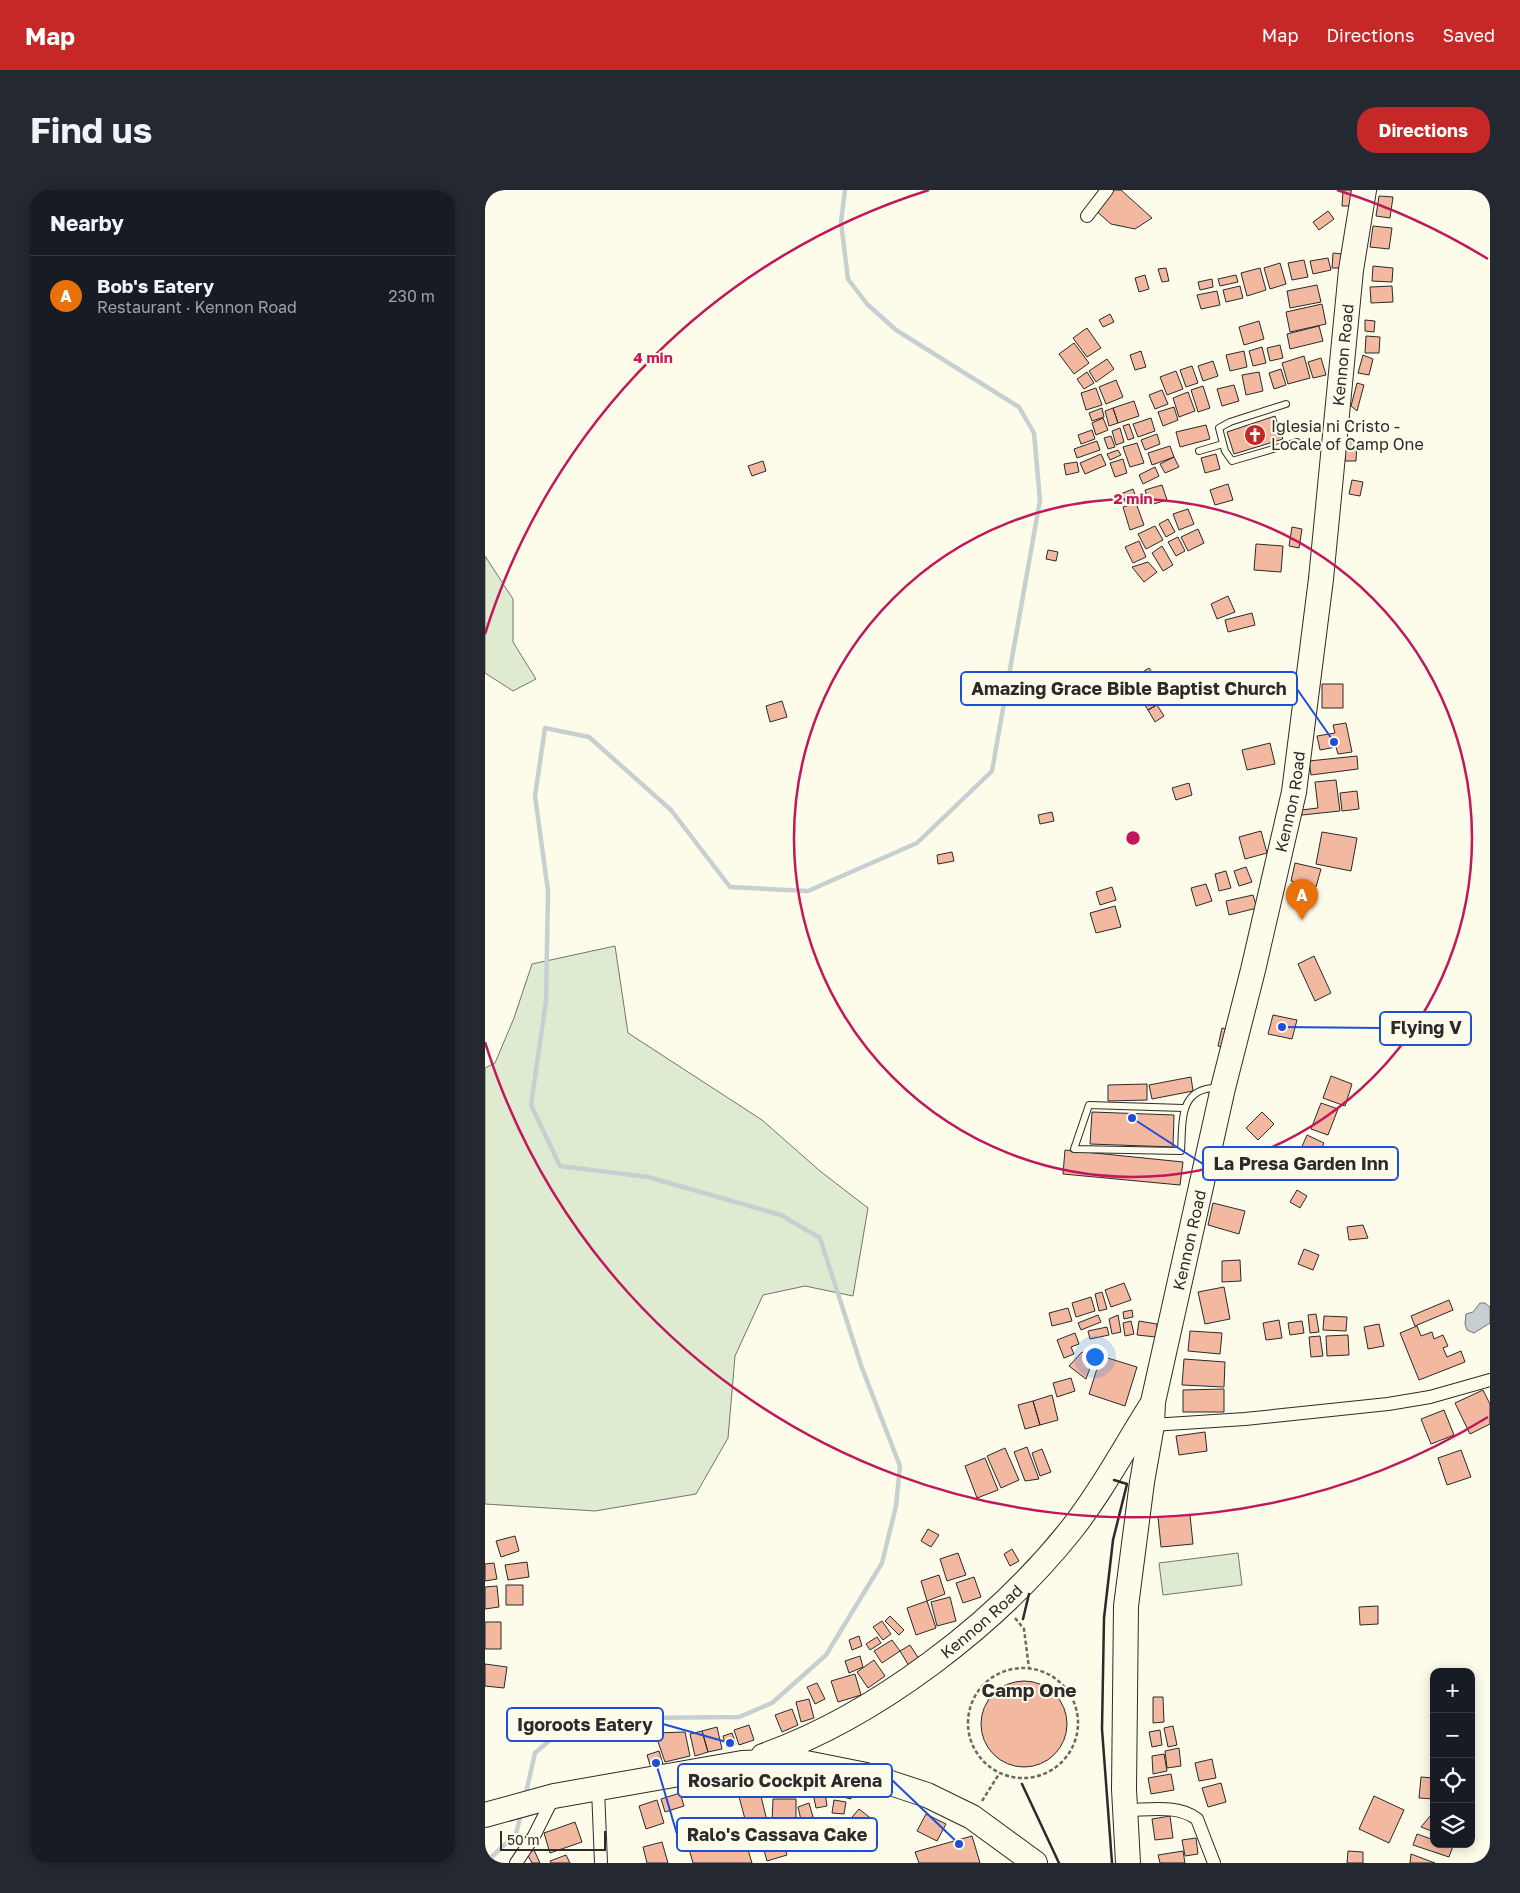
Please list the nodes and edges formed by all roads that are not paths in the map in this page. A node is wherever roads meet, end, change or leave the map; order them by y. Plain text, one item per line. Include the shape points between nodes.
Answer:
1 (1107, 190) edge
2 (1364, 190) edge
3 (1087, 216) dead end
4 (1286, 404) dead end
5 (1297, 442) dead end
6 (1223, 444) junction
7 (1199, 451) dead end
8 (1223, 1088) junction
9 (1183, 1108) junction
10 (1490, 1380) edge
11 (1153, 1414) junction
12 (742, 1763) junction
13 (598, 1789) junction
14 (547, 1798) junction
15 (1125, 1810) junction
16 (491, 1814) edge
17 (516, 1863) edge
18 (601, 1863) edge
19 (1035, 1863) edge
20 (1128, 1863) edge
21 (1214, 1863) edge

1 - 3 street
2 - 8 highway, Kennon Road via 1350,280 1321,578 1294,792
4 - 6 lane via 1219,428
5 - 6 lane via 1232,461
6 - 7 lane
8 - 9 lane via 1200,1090
8 - 11 highway, Kennon Road
9 - 9 lane via 1089,1106 1074,1149 1181,1151
10 - 11 street via 1388,1404 1245,1419
11 - 12 highway, Kennon Road via 1072,1529 1002,1605 903,1684 814,1735
11 - 15 highway, Kennon Road via 1126,1606 1123,1675
12 - 13 highway
12 - 19 highway via 796,1761 866,1775 927,1795 971,1817
13 - 14 highway
13 - 18 street
14 - 16 highway
14 - 17 street via 534,1836
15 - 20 highway, Kennon Road
15 - 21 street via 1179,1810 1192,1815 1197,1819

